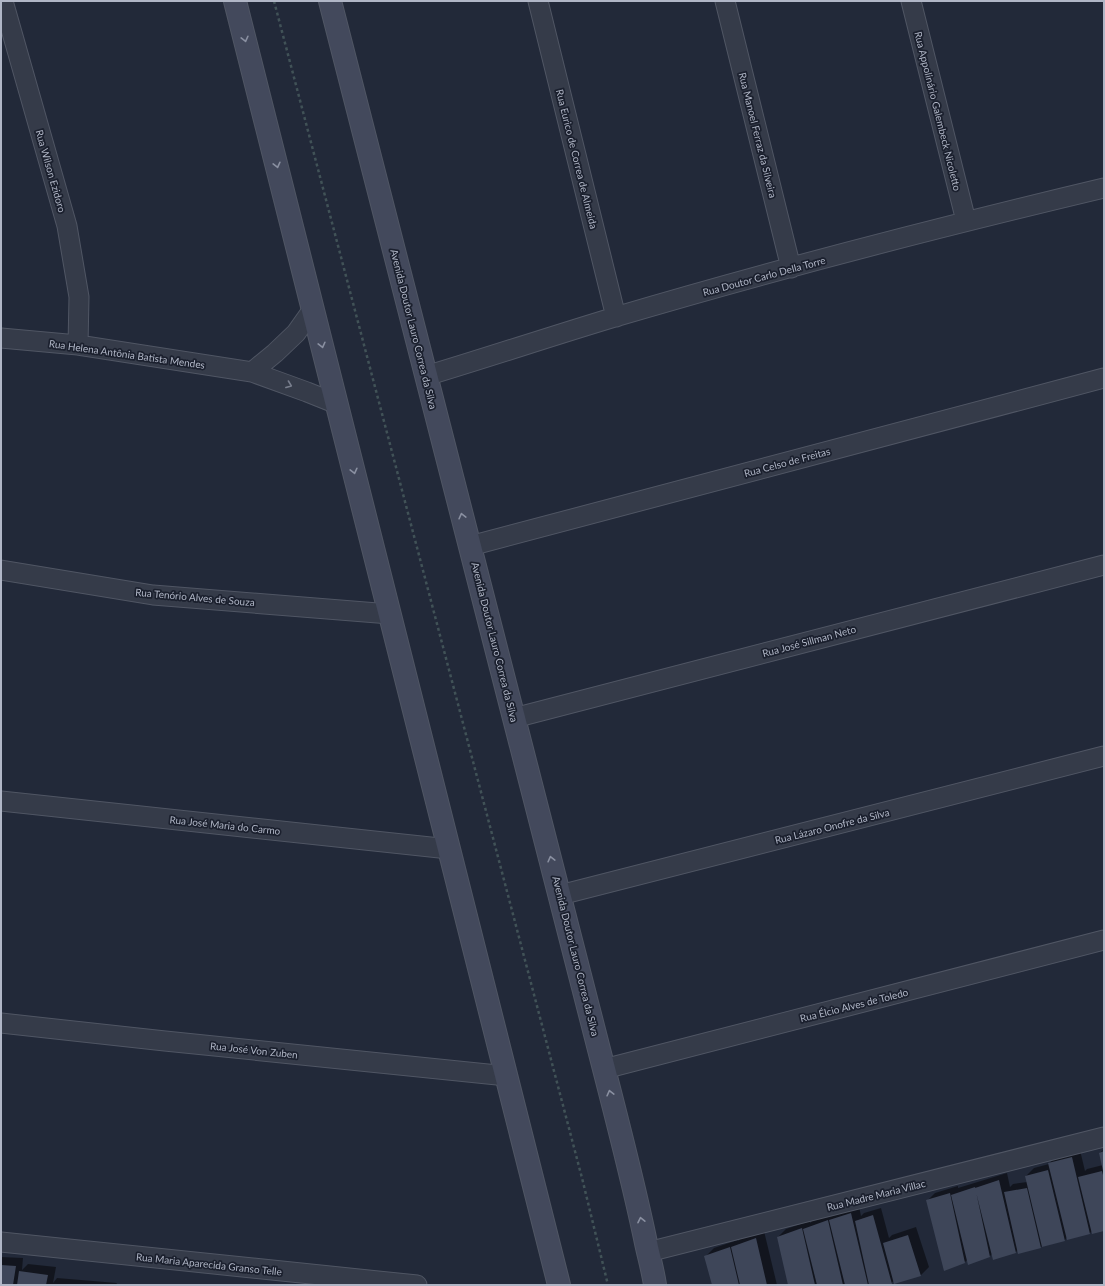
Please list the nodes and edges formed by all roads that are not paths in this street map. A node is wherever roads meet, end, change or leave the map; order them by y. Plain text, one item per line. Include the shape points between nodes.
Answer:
1 (3, 1) edge
2 (235, 1) edge
3 (330, 1) edge
4 (538, 1) edge
5 (725, 1) edge
6 (911, 1) edge
7 (1104, 188) edge
8 (966, 221) junction
9 (791, 268) junction
10 (313, 309) junction
11 (616, 317) junction
12 (1, 338) edge
13 (78, 345) junction
14 (252, 372) junction
15 (426, 376) junction
16 (1104, 378) edge
17 (337, 404) junction
18 (470, 546) junction
19 (1104, 564) edge
20 (1, 570) edge
21 (390, 614) junction
22 (514, 718) junction
23 (1104, 756) edge
24 (1, 801) edge
25 (449, 849) junction
26 (560, 896) junction
27 (1104, 940) edge
28 (1, 1023) edge
29 (604, 1069) junction
30 (507, 1076) junction
31 (1104, 1137) edge
32 (1, 1242) edge
33 (648, 1252) junction
34 (417, 1285) edge
35 (559, 1285) edge
36 (655, 1285) edge

1 - 13 street, Rua Wilson Ezidoro via 67,226 79,297
2 -> 10 main road
3 - 15 main road, Avenida Doutor Lauro Correa da Silva
4 - 11 street, Rua Eurico de Correa de Almeida
5 - 9 street, Rua Manoel Ferraz da Silveira
6 - 8 street, Rua Appolinário Galembeck Nicoletto
7 - 8 street, Rua Doutor Carlo Della Torre
8 - 9 street, Rua Doutor Carlo Della Torre
9 - 11 street, Rua Doutor Carlo Della Torre
10 - 14 street via 296,333
10 -> 17 main road
11 - 15 street, Rua Doutor Carlo Della Torre
12 - 13 street, Rua Helena Antônia Batista Mendes
13 - 14 street, Rua Helena Antônia Batista Mendes
14 -> 17 street, Rua Helena Antônia Batista Mendes
18 -> 15 main road, Avenida Doutor Lauro Correa da Silva
16 - 18 street, Rua Celso de Freitas
17 -> 21 main road
18 - 22 main road, Avenida Doutor Lauro Correa da Silva
19 - 22 street, Rua José Sillman Neto
20 - 21 street, Rua Tenório Alves de Souza via 153,595
21 - 25 main road
26 -> 22 main road, Avenida Doutor Lauro Correa da Silva
23 - 26 street, Rua Lázaro Onofre da Silva
24 - 25 street, Rua José Maria do Carmo
25 - 30 main road
26 - 29 main road, Avenida Doutor Lauro Correa da Silva
27 - 29 street, Rua Élcio Alves de Toledo
28 - 30 street, Rua José Von Zuben
33 -> 29 main road, Avenida Doutor Lauro Correa da Silva
30 - 35 main road
31 - 33 street, Rua Madre Maria Villac
32 - 34 street, Rua Maria Aparecida Granso Telle
33 - 36 main road, Avenida Doutor Lauro Correa da Silva

